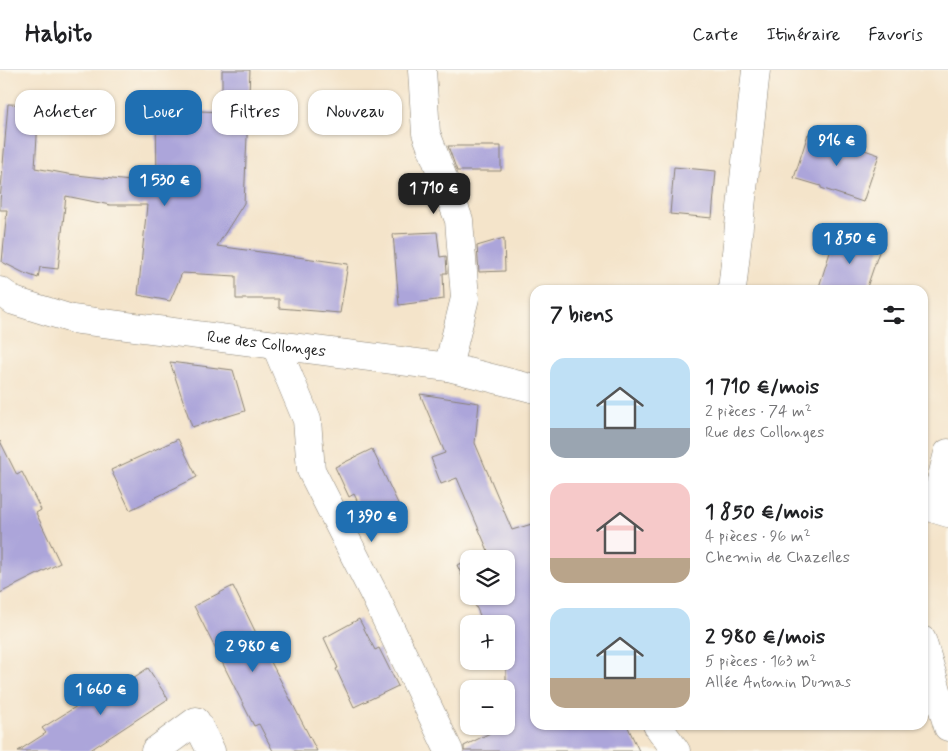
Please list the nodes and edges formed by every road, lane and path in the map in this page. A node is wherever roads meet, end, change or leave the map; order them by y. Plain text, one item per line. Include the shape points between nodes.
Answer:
1 (422, 70) edge
2 (756, 70) edge
3 (733, 285) edge
4 (0, 291) edge
5 (276, 346) junction
6 (448, 367) junction
7 (530, 389) edge
8 (948, 453) edge
9 (935, 509) edge
10 (928, 660) edge
11 (948, 727) edge
12 (660, 730) edge
13 (155, 751) edge
14 (211, 751) edge
15 (449, 751) edge
16 (676, 751) edge

1 - 6 street via 426,133 459,220 465,298
2 - 3 street
4 - 5 street, Rue des Collonges via 14,301 72,319
5 - 6 street, Rue des Collonges
5 - 15 street via 307,420 311,470 376,596
6 - 7 street, Rue des Collonges
8 - 9 street
10 - 11 street
12 - 16 street
13 - 14 street via 196,721

